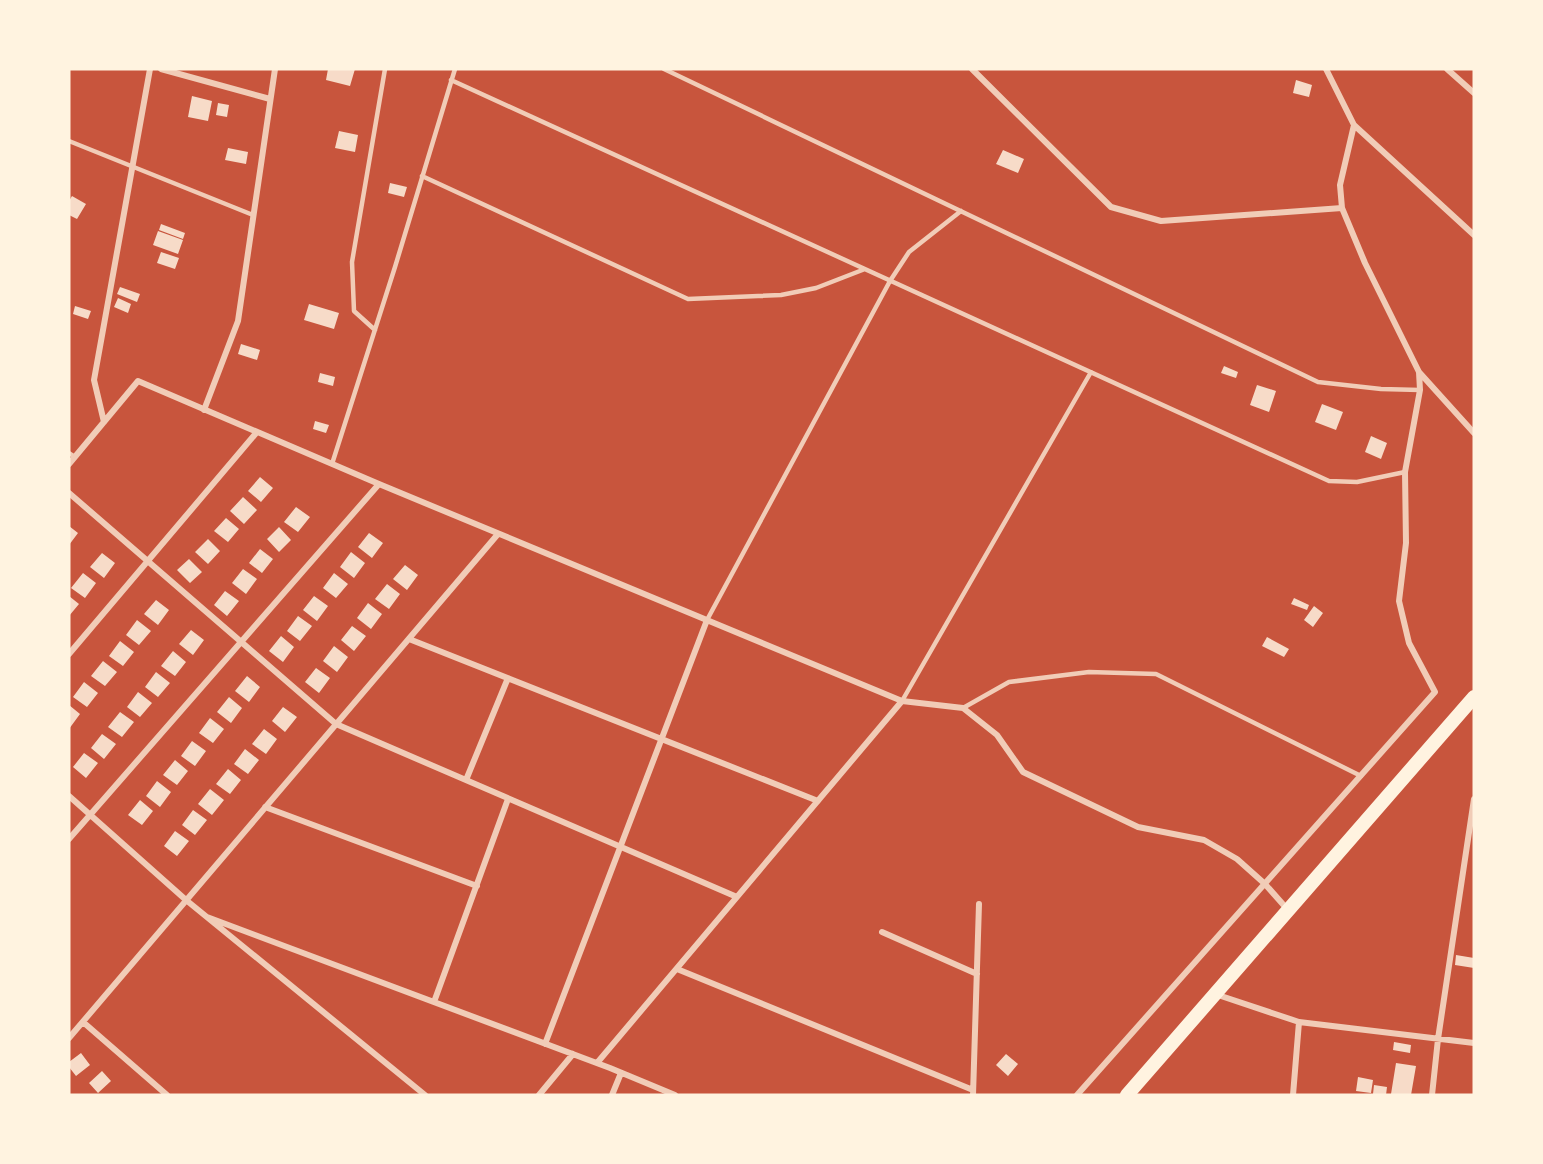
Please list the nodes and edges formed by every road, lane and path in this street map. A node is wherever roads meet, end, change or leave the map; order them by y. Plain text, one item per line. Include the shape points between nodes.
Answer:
1 (150, 69) edge
2 (161, 69) edge
3 (274, 69) edge
4 (385, 69) edge
5 (455, 69) edge
6 (664, 69) edge
7 (972, 69) edge
8 (1326, 69) edge
9 (1447, 69) edge
10 (451, 80) junction
11 (1474, 93) edge
12 (270, 99) junction
13 (1354, 125) junction
14 (69, 141) edge
15 (132, 166) junction
16 (422, 176) junction
17 (1342, 208) junction
18 (961, 212) junction
19 (253, 215) junction
20 (1474, 235) edge
21 (865, 269) junction
22 (890, 281) junction
23 (375, 330) junction
24 (1091, 372) junction
25 (1419, 372) junction
26 (1420, 390) junction
27 (204, 410) junction
28 (104, 422) junction
29 (256, 432) junction
30 (1474, 433) edge
31 (72, 455) edge
32 (69, 464) edge
33 (332, 464) junction
34 (1406, 472) junction
35 (379, 484) junction
36 (69, 493) edge
37 (498, 534) junction
38 (148, 561) junction
39 (707, 620) junction
40 (409, 639) junction
41 (241, 642) junction
42 (69, 654) edge
43 (508, 678) junction
44 (1474, 697) edge
45 (902, 701) junction
46 (963, 708) junction
47 (336, 724) junction
48 (661, 739) junction
49 (1361, 776) junction
50 (466, 780) junction
51 (69, 796) edge
52 (508, 799) junction
53 (1474, 799) edge
54 (818, 801) junction
55 (265, 807) junction
56 (90, 815) junction
57 (69, 839) edge
58 (620, 847) junction
59 (1265, 884) junction
60 (477, 886) junction
61 (737, 897) junction
62 (186, 900) junction
63 (979, 904) dead end
64 (1288, 911) junction
65 (207, 917) junction
66 (882, 932) dead end
67 (677, 969) junction
68 (977, 974) junction
69 (1215, 993) junction
70 (434, 1002) junction
71 (83, 1022) junction
72 (1299, 1022) junction
73 (69, 1038) edge
74 (1438, 1039) junction
75 (1474, 1043) edge
76 (545, 1044) junction
77 (573, 1054) junction
78 (597, 1064) junction
79 (621, 1073) junction
80 (973, 1093) edge
81 (167, 1095) edge
82 (425, 1095) edge
83 (539, 1095) edge
84 (612, 1095) edge
85 (675, 1095) edge
86 (1077, 1095) edge
87 (1127, 1095) edge
88 (1293, 1095) edge
89 (1432, 1095) edge

1 - 15 street
2 - 12 street
3 - 12 street
4 - 23 lane via 352,262 354,311
5 - 10 lane
6 - 18 lane
7 - 17 street via 1111,207 1161,221
8 - 13 street
9 - 11 street
10 - 16 lane
10 - 21 lane
12 - 19 street
13 - 17 street via 1340,185
13 - 20 street
14 - 15 lane
15 - 19 lane
15 - 28 street via 94,380
16 - 21 lane via 688,299 781,295 816,288
16 - 23 lane
17 - 25 street
18 - 22 lane via 909,252
18 - 26 lane via 1318,382
19 - 27 street via 238,321
21 - 22 lane
22 - 24 lane
22 - 39 lane
23 - 33 lane
24 - 34 lane via 1329,482 1357,482
24 - 45 lane
25 - 26 street
25 - 30 street
26 - 34 street
27 - 28 street via 138,381
27 - 29 street
28 - 31 street
29 - 33 street
29 - 38 street
31 - 32 street
33 - 35 street
34 - 49 street via 1406,543 1399,601 1409,643 1435,692
35 - 37 street
35 - 41 street
36 - 38 street
37 - 39 street
37 - 40 street
38 - 41 street
38 - 42 street
39 - 45 street
39 - 48 street
40 - 43 street
40 - 47 street
41 - 47 street
41 - 56 street
43 - 48 street
43 - 50 street
44 - 64 main road
45 - 46 street
45 - 54 street
46 - 49 lane via 1009,682 1089,672 1156,674
46 - 59 street via 997,735 1023,772 1137,827 1204,840 1237,859
47 - 50 street
47 - 55 street
48 - 54 street
48 - 58 street
49 - 59 street
50 - 52 street
51 - 56 street
52 - 58 street
52 - 60 street
53 - 74 street
54 - 61 street
55 - 60 street
55 - 62 street
56 - 57 street
56 - 62 street
58 - 61 street
58 - 76 street
59 - 64 street
59 - 86 street
60 - 70 street
61 - 67 street
62 - 65 street
62 - 71 street
63 - 68 street
64 - 69 main road
65 - 70 street
65 - 82 street
66 - 68 street
67 - 78 street
67 - 80 street
68 - 80 street
69 - 72 street
69 - 87 main road
70 - 76 street
71 - 73 street
71 - 81 street
72 - 74 street
72 - 88 street
74 - 75 street
74 - 89 street
76 - 77 street
77 - 78 street
77 - 83 street
78 - 79 street
79 - 84 street
79 - 85 street

